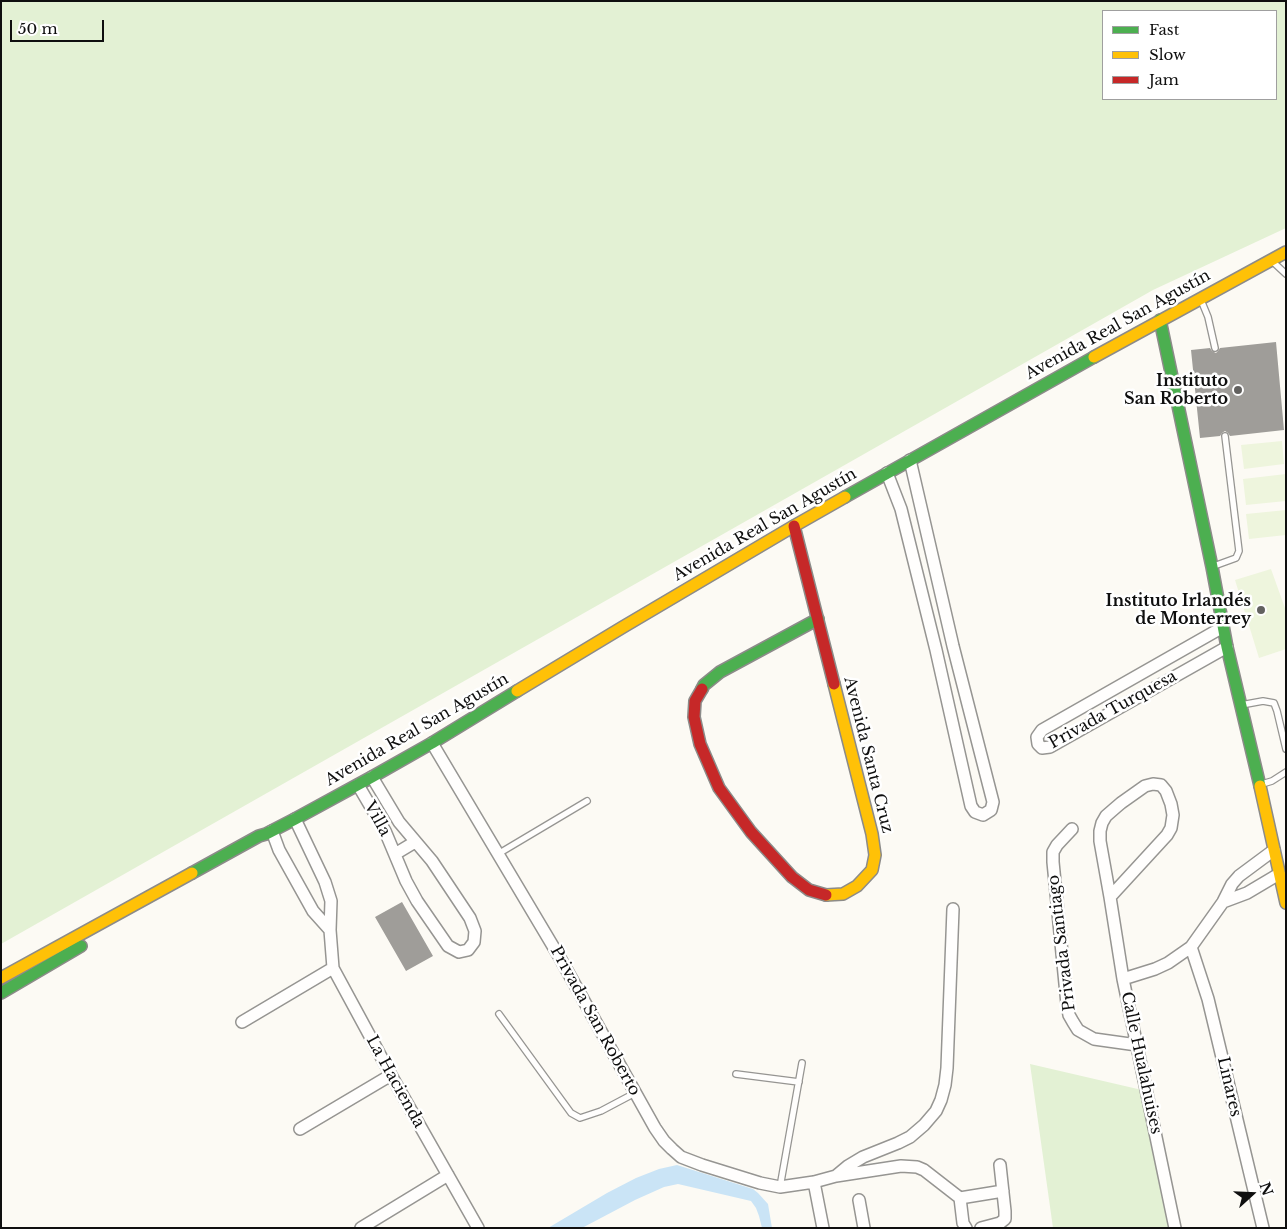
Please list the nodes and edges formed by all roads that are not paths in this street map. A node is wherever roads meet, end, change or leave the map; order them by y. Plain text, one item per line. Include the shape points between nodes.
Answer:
1 (1286, 252) edge
2 (1271, 260) junction
3 (1286, 274) edge
4 (1200, 298) junction
5 (1160, 320) junction
6 (1215, 348) dead end
7 (1225, 436) dead end
8 (910, 460) junction
9 (887, 473) junction
10 (794, 526) junction
11 (1212, 567) junction
12 (818, 619) junction
13 (1223, 627) junction
14 (953, 646) junction
15 (1227, 647) junction
16 (936, 650) junction
17 (1119, 686) junction
18 (1128, 703) junction
19 (1241, 705) junction
20 (432, 743) junction
21 (1286, 749) edge
22 (1286, 772) edge
23 (372, 777) junction
24 (1260, 784) junction
25 (358, 785) junction
26 (587, 801) dead end
27 (387, 803) junction
28 (374, 811) junction
29 (295, 819) junction
30 (1072, 829) dead end
31 (269, 832) junction
32 (415, 842) junction
33 (1274, 850) junction
34 (395, 854) junction
35 (498, 854) junction
36 (1280, 874) junction
37 (1110, 897) junction
38 (1223, 902) junction
39 (1286, 903) edge
40 (953, 909) dead end
41 (330, 930) junction
42 (1191, 947) junction
43 (332, 968) junction
44 (1, 978) edge
45 (1124, 979) junction
46 (1, 993) edge
47 (499, 1014) dead end
48 (242, 1022) dead end
49 (1137, 1045) junction
50 (802, 1063) dead end
51 (736, 1074) dead end
52 (391, 1075) junction
53 (799, 1082) junction
54 (635, 1093) junction
55 (300, 1129) dead end
56 (1000, 1165) dead end
57 (448, 1175) junction
58 (836, 1176) junction
59 (814, 1182) junction
60 (780, 1186) junction
61 (1002, 1190) junction
62 (960, 1198) junction
63 (859, 1200) dead end
64 (361, 1228) edge
65 (478, 1228) edge
66 (823, 1228) edge
67 (864, 1228) edge
68 (966, 1228) edge
69 (981, 1228) edge
70 (1176, 1228) edge
71 (1263, 1228) edge

1 - 2 main road, Avenida Real San Agustín
2 - 3 lane
2 - 4 main road, Avenida Real San Agustín
4 - 5 main road, Avenida Real San Agustín
4 - 6 lane
5 - 8 main road, Avenida Real San Agustín
5 - 11 main road
7 - 11 lane via 1239,552 1236,558
8 - 9 main road, Avenida Real San Agustín
8 - 14 street
9 - 10 main road, Avenida Real San Agustín
9 - 16 street via 901,509
10 - 12 main road, Avenida Santa Cruz
10 - 20 main road, Avenida Real San Agustín
11 - 13 main road
12 - 12 main road, Avenida Santa Cruz via 875,855 872,870 857,886 843,894 826,895 809,890 792,877 750,832 719,788 700,744 694,717 695,702 704,685 720,672
13 - 15 main road
13 - 17 street, Privada Turquesa
14 - 16 street
14 - 16 street via 992,802 991,810 983,815 971,806
15 - 18 street, Privada Turquesa
15 - 19 main road
17 - 18 street
17 - 18 street, Privada Turquesa via 1042,730 1037,737 1038,744 1042,748 1050,747
19 - 21 lane via 1263,701 1274,703
19 - 24 main road
20 - 23 main road, Avenida Real San Agustín
20 - 35 street, Privada San Roberto
22 - 24 lane
23 - 25 main road, Avenida Real San Agustín
23 - 27 street, Villa
24 - 33 main road
25 - 28 street, Villa
25 - 29 main road, Avenida Real San Agustín
26 - 35 lane
27 - 28 street
27 - 32 street, Villa
28 - 34 street, Villa
29 - 31 main road, Avenida Real San Agustín
29 - 41 street, La Hacienda via 331,901
30 - 49 street, Privada Santiago via 1053,852 1069,1015 1078,1030 1094,1039
31 - 41 street via 313,911
31 - 44 main road, Avenida Real San Agustín
31 - 46 main road, Avenida Real San Agustín
32 - 34 street
32 - 34 street, Villa via 432,861 470,918 475,931 474,942 468,950 459,952 448,946 417,901
33 - 36 main road
33 - 38 street via 1232,884
35 - 54 street, Privada San Roberto
36 - 38 street via 1247,893
36 - 39 main road
37 - 37 street, Calle Hualahuises via 1171,828 1172,804 1161,785 1145,786 1120,803 1102,822 1100,842
37 - 45 street, Calle Hualahuises
38 - 42 street
40 - 58 street, Privada San Roberto via 947,1068 941,1100 936,1111 918,1131 863,1157
41 - 43 street, La Hacienda
42 - 45 street via 1168,963
42 - 71 street, Linares via 1208,999
43 - 48 street
43 - 52 street, La Hacienda
45 - 49 street, Calle Hualahuises
47 - 54 lane via 571,1113 580,1118
49 - 70 street, Calle Hualahuises
50 - 53 lane
51 - 53 lane
52 - 55 street
52 - 57 street, La Hacienda
53 - 60 lane
54 - 60 street, Privada San Roberto via 664,1141 681,1157 745,1179
56 - 61 street
57 - 64 street
57 - 65 street, La Hacienda
58 - 59 street, Privada San Roberto
58 - 62 street, Privada San Roberto via 901,1166 916,1167
59 - 60 street, Privada San Roberto
59 - 66 street
61 - 62 street
61 - 69 street via 1005,1219 1000,1224
62 - 68 street
63 - 67 street

